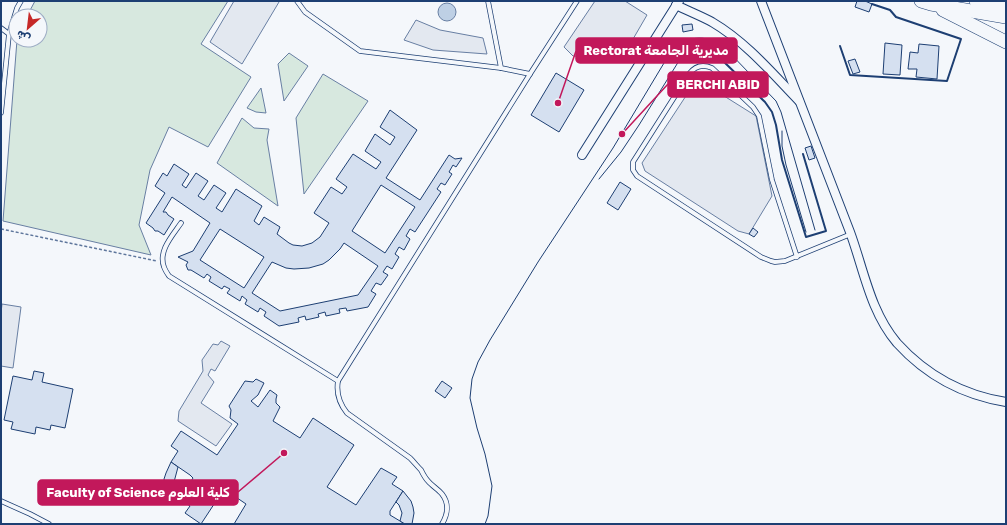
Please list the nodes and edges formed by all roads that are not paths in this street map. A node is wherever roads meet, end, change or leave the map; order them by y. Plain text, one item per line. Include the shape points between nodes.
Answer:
1 (297, 1) edge
2 (488, 1) edge
3 (577, 1) edge
4 (761, 1) edge
5 (976, 1) edge
6 (926, 2) edge
7 (677, 3) edge
8 (1006, 6) edge
9 (1006, 17) edge
10 (1006, 42) edge
11 (8, 44) edge
12 (501, 68) junction
13 (530, 74) junction
14 (801, 103) junction
15 (1, 113) edge
16 (582, 155) dead end
17 (181, 223) dead end
18 (851, 234) junction
19 (797, 256) junction
20 (338, 380) junction
21 (1006, 402) edge
22 (1, 501) edge
23 (48, 524) edge
24 (442, 524) edge

1 - 12 lane via 305,12 360,52
2 - 12 lane
3 - 13 lane
4 - 14 street
5 - 8 highway
6 - 9 highway
6 - 10 highway
7 - 14 street via 735,38
7 - 16 street
11 - 15 lane
12 - 13 lane
13 - 20 lane
14 - 18 street
17 - 20 lane via 164,250 162,259 169,276
18 - 19 lane
18 - 21 street via 870,294 881,319 896,342 937,378 990,400
19 - 19 lane via 780,262 761,257 634,173 633,162 694,68 712,68 756,112 772,180
20 - 24 lane via 338,398 347,413 410,458 442,494 447,505 446,517
22 - 23 lane

